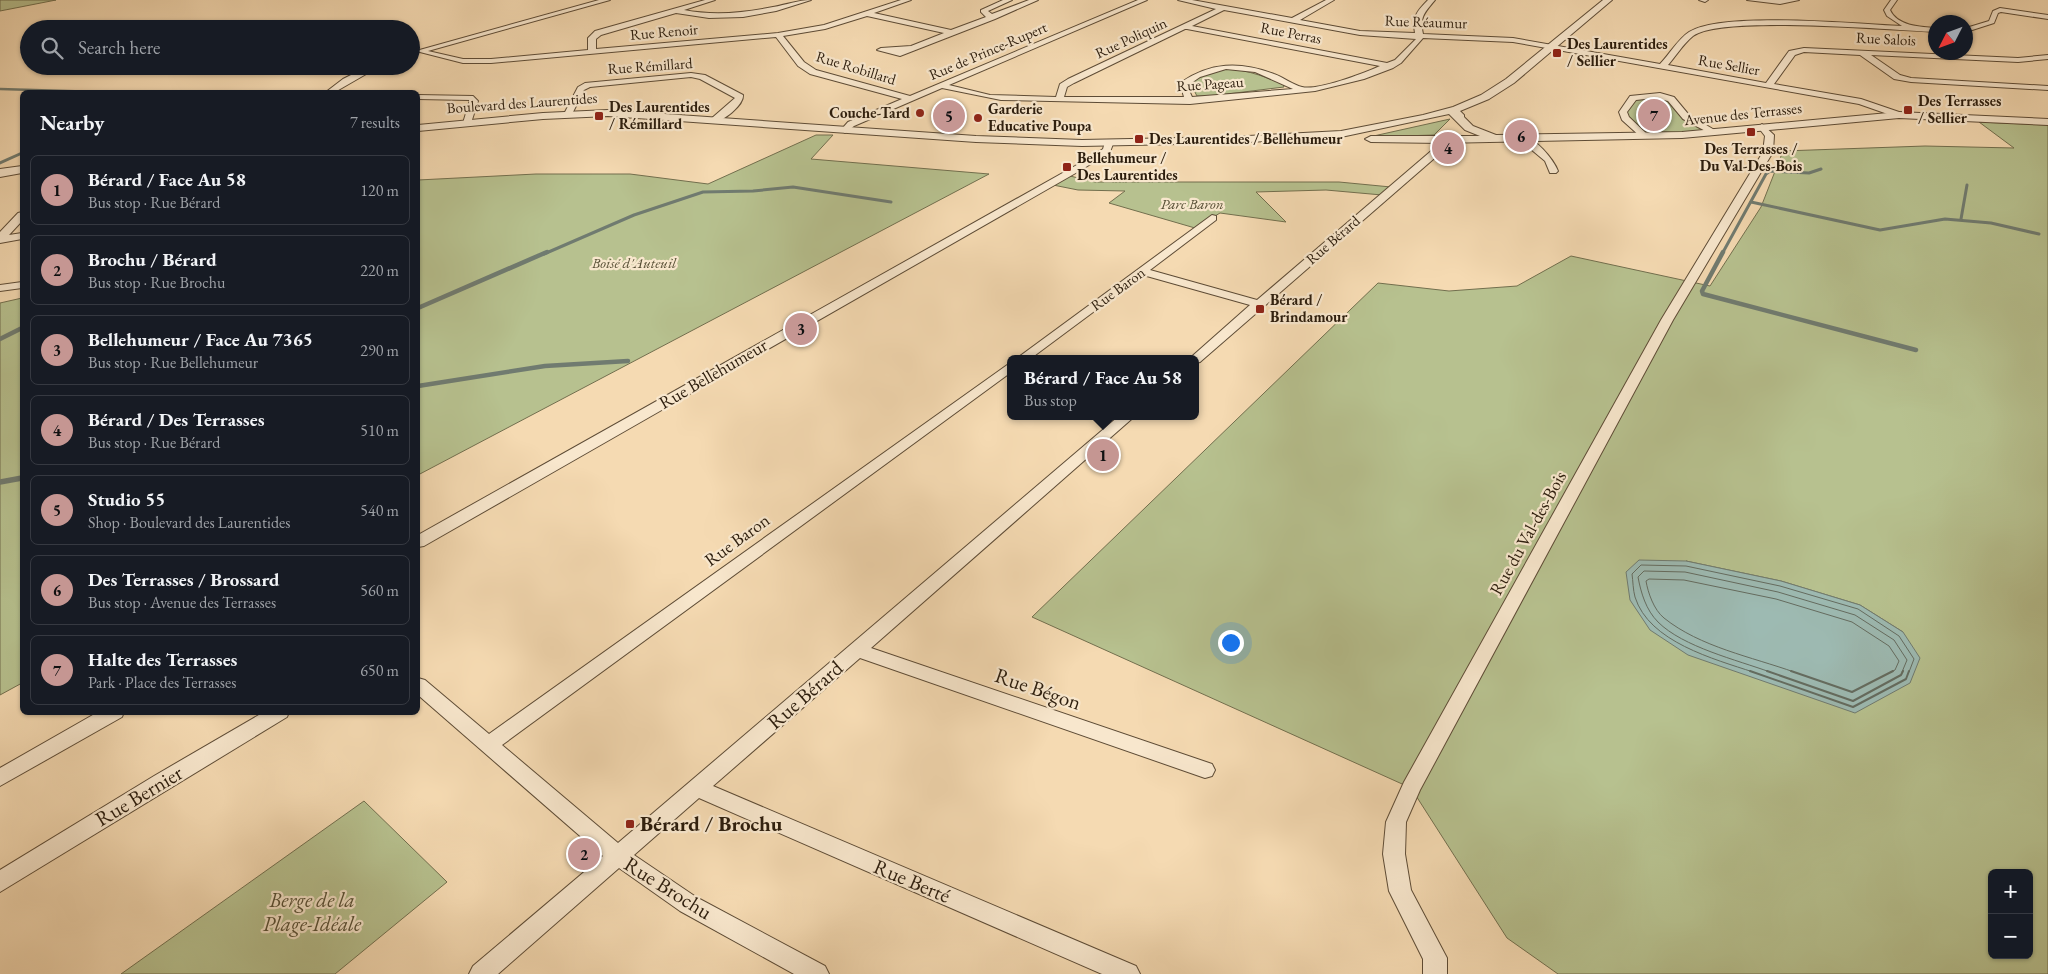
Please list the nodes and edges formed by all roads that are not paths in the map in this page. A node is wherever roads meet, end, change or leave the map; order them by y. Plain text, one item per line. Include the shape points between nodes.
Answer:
1 (607, 0) edge
2 (712, 0) edge
3 (808, 0) edge
4 (908, 0) edge
5 (1009, 0) edge
6 (1035, 0) edge
7 (1144, 0) edge
8 (1181, 0) edge
9 (1310, 0) edge
10 (1432, 0) edge
11 (1608, 0) edge
12 (1750, 0) edge
13 (1796, 0) edge
14 (1894, 0) edge
15 (1329, 1) edge
16 (1223, 8) junction
17 (675, 11) junction
18 (867, 14) junction
19 (2048, 17) edge
20 (993, 18) junction
21 (1292, 21) junction
22 (1187, 27) junction
23 (1973, 28) edge
24 (1912, 29) junction
25 (1928, 30) edge
26 (953, 33) junction
27 (778, 35) junction
28 (1420, 36) junction
29 (1552, 47) junction
30 (911, 48) dead end
31 (420, 51) joint
32 (592, 52) junction
33 (1861, 52) junction
34 (2048, 57) edge
35 (1390, 66) junction
36 (1662, 67) junction
37 (358, 75) edge
38 (942, 86) junction
39 (1768, 86) junction
40 (2048, 88) edge
41 (333, 90) edge
42 (1301, 90) junction
43 (420, 97) edge
44 (911, 99) junction
45 (1058, 99) junction
46 (1190, 101) junction
47 (568, 114) junction
48 (1899, 116) junction
49 (715, 120) junction
50 (2048, 122) edge
51 (467, 123) junction
52 (1449, 125) junction
53 (1762, 127) junction
54 (420, 128) edge
55 (845, 130) junction
56 (1352, 132) junction
57 (1714, 132) junction
58 (1316, 136) junction
59 (1645, 136) junction
60 (1504, 139) junction
61 (1524, 139) junction
62 (1108, 144) junction
63 (20, 170) edge
64 (1553, 171) dead end
65 (0, 173) edge
66 (20, 217) edge
67 (1212, 218) dead end
68 (20, 236) edge
69 (0, 239) edge
70 (1142, 271) junction
71 (20, 285) edge
72 (0, 288) edge
73 (1258, 304) junction
74 (1027, 355) edge
75 (1199, 356) edge
76 (1007, 369) edge
77 (1123, 420) edge
78 (420, 541) edge
79 (857, 650) junction
80 (420, 687) edge
81 (110, 715) edge
82 (275, 715) edge
83 (488, 745) junction
84 (1205, 770) dead end
85 (0, 778) edge
86 (697, 788) junction
87 (618, 856) junction
88 (0, 882) edge
89 (481, 974) edge
90 (817, 974) edge
91 (1128, 974) edge
92 (1434, 974) edge

1 - 31 street
2 - 17 street
3 - 17 street via 770,11 715,16
4 - 18 street, Rue Renoir
5 - 20 street via 983,11
6 - 20 street
7 - 38 street, Rue de Prince-Rupert
8 - 16 street, Rue Réaumur
9 - 15 street
10 - 28 street via 1419,13
11 - 29 street, Boulevard des Laurentides
12 - 13 street
14 - 24 street via 1887,10 1889,15
15 - 21 street
16 - 21 street, Rue Réaumur
16 - 22 street, Rue Poliquin
17 - 32 street via 598,34 592,38
18 - 26 street
18 - 27 street, Rue Renoir via 817,30
19 - 23 street via 2000,10 1995,12 1992,22
20 - 26 street
21 - 28 street, Rue Réaumur via 1360,33
22 - 35 street, Rue Perras
22 - 45 street, Rue Poliquin via 1071,81 1063,86
24 - 25 street
24 - 36 street via 1784,23 1720,26 1691,34
26 - 30 street
27 - 32 street, Rue Renoir
27 - 44 street, Rue Robillard via 801,64 813,72
28 - 29 street, Rue Réaumur via 1490,38
28 - 35 street, Rue Pageau via 1417,46 1408,55
29 - 36 street, Rue Sellier
29 - 52 street, Boulevard des Laurentides
31 - 32 street, Rue Renoir via 480,62
33 - 34 street, Rue Salois via 2018,60
33 - 39 street, Rue Salois via 1822,49 1792,53
33 - 40 street via 1897,77 1911,80
35 - 42 street, Rue Pageau via 1355,79
36 - 39 street, Rue Sellier
37 - 41 street
38 - 44 street, Rue de Prince-Rupert
38 - 45 street, Rue Pageau via 992,97
39 - 48 street, Rue Sellier via 1861,102
42 - 46 street, Rue Pageau
42 - 46 street via 1284,80 1258,72 1220,66 1190,78 1183,85
43 - 51 street via 473,98
44 - 55 street, Rue de Prince-Rupert via 851,124
45 - 46 street, Rue Pageau
47 - 49 street, Boulevard des Laurentides via 638,114
47 - 49 street, Rue Rémillard via 581,89 588,85 691,75 702,77 740,97
47 - 51 street, Boulevard des Laurentides
48 - 50 street, Avenue des Terrasses
48 - 53 street, Avenue des Terrasses
49 - 55 street, Boulevard des Laurentides
51 - 54 street, Boulevard des Laurentides
52 - 56 street, Boulevard des Laurentides via 1409,122
52 - 56 street, Avenue des Terrasses via 1366,138
52 - 58 street, Avenue des Terrasses via 1341,143 1326,142
52 - 60 street, Avenue des Terrasses
52 - 60 street
52 - 73 street, Rue Bérard via 1442,147
53 - 57 street, Avenue des Terrasses
53 - 92 street, Rue du Val-des-Bois via 1770,135 1768,152 1667,320 1396,822 1394,854 1400,891 1435,958
55 - 62 street, Boulevard des Laurentides
56 - 58 street, Boulevard des Laurentides
57 - 59 street, Avenue des Terrasses
57 - 59 street via 1686,117 1671,99 1650,95 1633,98 1623,112 1625,118
58 - 62 street, Boulevard des Laurentides
59 - 61 street, Avenue des Terrasses
60 - 61 street, Avenue des Terrasses
61 - 64 street via 1549,160
62 - 78 street, Rue Bellehumeur via 1107,150 1078,168
63 - 65 street
66 - 69 street
67 - 70 street, Rue Baron
68 - 69 street
70 - 73 street
70 - 74 street, Rue Baron
71 - 72 street
73 - 75 street, Rue Bérard
76 - 83 street, Rue Baron
77 - 79 street, Rue Bérard
79 - 84 street, Rue Bégon
79 - 86 street, Rue Bérard
80 - 83 street, Rue Brochu
81 - 85 street
82 - 88 street, Rue Bernier
83 - 87 street, Rue Brochu
86 - 87 street, Rue Bérard
86 - 91 street, Rue Berté
87 - 89 street, Rue Bérard
87 - 90 street, Rue Brochu via 688,904

